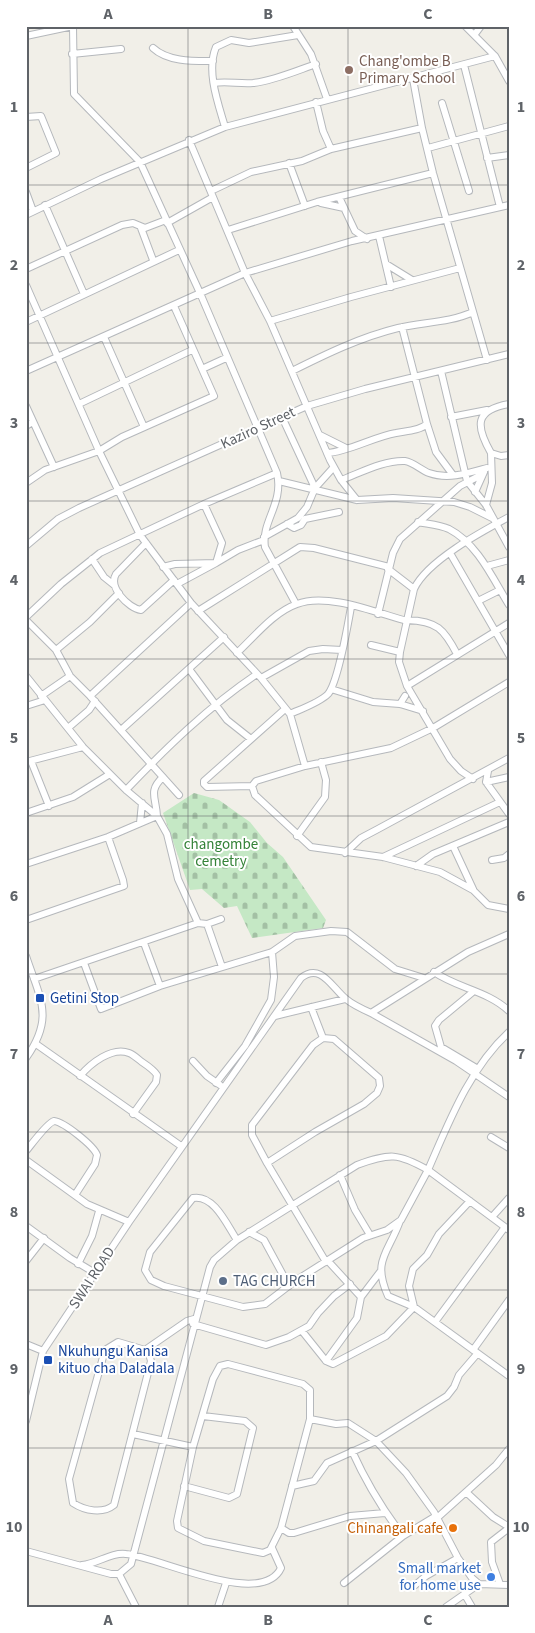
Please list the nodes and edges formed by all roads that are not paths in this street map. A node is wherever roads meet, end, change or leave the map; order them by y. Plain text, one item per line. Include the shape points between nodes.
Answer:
1 (293, 26) edge
2 (465, 26) edge
3 (481, 26) edge
4 (475, 34) junction
5 (298, 35) junction
6 (26, 36) edge
7 (153, 48) dead end
8 (121, 49) dead end
9 (72, 54) junction
10 (495, 56) junction
11 (213, 61) junction
12 (316, 64) junction
13 (464, 65) junction
14 (413, 78) junction
15 (509, 80) edge
16 (214, 83) junction
17 (327, 99) junction
18 (316, 102) junction
19 (442, 102) dead end
20 (26, 117) edge
21 (225, 126) junction
22 (509, 126) edge
23 (422, 128) junction
24 (482, 133) junction
25 (190, 140) junction
26 (452, 140) junction
27 (428, 148) junction
28 (332, 149) junction
29 (509, 155) edge
30 (487, 158) junction
31 (140, 162) junction
32 (289, 163) junction
33 (26, 168) edge
34 (433, 173) junction
35 (469, 191) dead end
36 (26, 192) edge
37 (212, 194) junction
38 (339, 197) junction
39 (317, 202) junction
40 (509, 204) edge
41 (46, 205) junction
42 (305, 206) junction
43 (500, 206) junction
44 (344, 208) junction
45 (30, 213) edge
46 (446, 220) junction
47 (167, 222) junction
48 (141, 228) junction
49 (228, 230) junction
50 (355, 231) junction
51 (379, 236) junction
52 (367, 239) junction
53 (352, 241) junction
54 (179, 250) junction
55 (64, 251) junction
56 (153, 260) junction
57 (386, 264) junction
58 (460, 268) junction
59 (26, 269) edge
60 (245, 272) junction
61 (412, 280) junction
62 (26, 285) edge
63 (391, 287) junction
64 (84, 294) junction
65 (200, 294) junction
66 (174, 306) junction
67 (473, 312) junction
68 (39, 316) junction
69 (270, 321) junction
70 (26, 322) edge
71 (402, 327) junction
72 (104, 337) junction
73 (192, 350) junction
74 (509, 354) edge
75 (58, 357) junction
76 (226, 358) junction
77 (487, 360) junction
78 (202, 368) junction
79 (26, 371) edge
80 (292, 371) junction
81 (441, 371) junction
82 (416, 378) junction
83 (124, 382) junction
84 (79, 404) junction
85 (509, 404) edge
86 (26, 406) edge
87 (307, 406) junction
88 (487, 410) junction
89 (282, 417) junction
90 (451, 417) junction
91 (33, 422) junction
92 (427, 424) junction
93 (26, 426) edge
94 (144, 427) junction
95 (258, 429) junction
96 (320, 435) junction
97 (346, 448) junction
98 (99, 451) junction
99 (327, 453) junction
100 (491, 453) junction
101 (509, 455) edge
102 (501, 456) junction
103 (54, 466) junction
104 (334, 468) junction
105 (487, 469) junction
106 (277, 473) junction
107 (453, 475) junction
108 (466, 478) junction
109 (341, 480) junction
110 (279, 481) junction
111 (26, 483) edge
112 (316, 488) junction
113 (119, 491) junction
114 (476, 492) junction
115 (357, 500) junction
116 (443, 502) junction
117 (204, 504) junction
118 (486, 505) junction
119 (339, 512) dead end
120 (509, 517) edge
121 (302, 518) junction
122 (493, 521) junction
123 (418, 522) junction
124 (140, 535) junction
125 (264, 538) junction
126 (146, 543) junction
127 (466, 544) junction
128 (26, 546) edge
129 (509, 547) edge
130 (450, 553) junction
131 (92, 559) junction
132 (509, 560) edge
133 (216, 563) junction
134 (271, 563) junction
135 (487, 566) junction
136 (163, 567) junction
137 (389, 568) junction
138 (175, 582) junction
139 (114, 585) junction
140 (414, 589) junction
141 (500, 590) junction
142 (119, 593) junction
143 (478, 601) junction
144 (191, 603) junction
145 (296, 604) junction
146 (509, 605) edge
147 (351, 607) junction
148 (198, 611) junction
149 (378, 614) junction
150 (26, 618) edge
151 (407, 620) junction
152 (509, 623) edge
153 (495, 632) junction
154 (224, 637) junction
155 (371, 645) dead end
156 (56, 650) junction
157 (342, 650) junction
158 (237, 652) junction
159 (400, 652) junction
160 (458, 654) junction
161 (509, 655) edge
162 (189, 669) junction
163 (26, 676) edge
164 (70, 676) junction
165 (259, 676) junction
166 (509, 682) edge
167 (407, 686) junction
168 (331, 688) junction
169 (90, 696) junction
170 (405, 696) dead end
171 (43, 698) junction
172 (95, 701) junction
173 (400, 704) junction
174 (216, 705) junction
175 (26, 706) edge
176 (423, 711) junction
177 (288, 712) junction
178 (68, 728) junction
179 (433, 728) junction
180 (121, 730) junction
181 (251, 739) junction
182 (83, 747) junction
183 (509, 758) edge
184 (28, 761) edge
185 (321, 762) junction
186 (152, 763) junction
187 (305, 766) junction
188 (488, 770) junction
189 (110, 774) junction
190 (163, 777) junction
191 (509, 777) edge
192 (472, 779) junction
193 (486, 782) junction
194 (252, 786) junction
195 (126, 790) junction
196 (179, 795) dead end
197 (500, 802) junction
198 (142, 803) junction
199 (49, 806) junction
200 (26, 813) edge
201 (509, 814) edge
202 (157, 816) junction
203 (509, 822) edge
204 (140, 823) junction
205 (297, 836) junction
206 (108, 837) junction
207 (454, 846) junction
208 (345, 853) junction
209 (509, 854) edge
210 (383, 857) junction
211 (492, 860) dead end
212 (26, 864) edge
213 (416, 866) junction
214 (474, 890) junction
215 (509, 909) edge
216 (221, 919) dead end
217 (26, 920) edge
218 (198, 923) junction
219 (207, 924) junction
220 (509, 934) edge
221 (144, 943) junction
222 (272, 952) junction
223 (26, 956) edge
224 (84, 963) junction
225 (222, 967) junction
226 (434, 972) junction
227 (424, 978) junction
228 (34, 979) junction
229 (160, 986) junction
230 (474, 991) junction
231 (345, 999) junction
232 (311, 1007) junction
233 (509, 1011) edge
234 (371, 1012) junction
235 (275, 1016) junction
236 (509, 1032) edge
237 (323, 1038) junction
238 (36, 1044) junction
239 (26, 1058) edge
240 (193, 1061) dead end
241 (477, 1072) junction
242 (80, 1076) junction
243 (216, 1083) junction
244 (223, 1088) junction
245 (509, 1097) edge
246 (133, 1114) junction
247 (491, 1137) dead end
248 (182, 1146) junction
249 (509, 1148) edge
250 (26, 1151) edge
251 (26, 1160) edge
252 (266, 1163) junction
253 (428, 1170) junction
254 (340, 1176) junction
255 (75, 1195) junction
256 (509, 1198) edge
257 (470, 1201) junction
258 (291, 1205) junction
259 (99, 1211) junction
260 (492, 1217) junction
261 (401, 1220) junction
262 (129, 1222) junction
263 (26, 1226) edge
264 (507, 1229) edge
265 (249, 1232) junction
266 (370, 1235) junction
267 (44, 1238) junction
268 (237, 1240) junction
269 (26, 1260) edge
270 (327, 1262) junction
271 (78, 1264) junction
272 (380, 1272) junction
273 (95, 1273) junction
274 (350, 1284) junction
275 (289, 1286) junction
276 (202, 1296) junction
277 (361, 1296) junction
278 (509, 1300) edge
279 (414, 1307) junction
280 (194, 1322) junction
281 (435, 1322) junction
282 (302, 1331) junction
283 (26, 1344) edge
284 (145, 1350) junction
285 (43, 1351) junction
286 (475, 1352) junction
287 (326, 1361) junction
288 (509, 1376) edge
289 (203, 1416) junction
290 (310, 1419) junction
291 (26, 1421) edge
292 (133, 1434) junction
293 (162, 1441) junction
294 (376, 1441) junction
295 (193, 1447) junction
296 (509, 1449) edge
297 (352, 1451) junction
298 (184, 1486) junction
299 (292, 1486) junction
300 (466, 1492) junction
301 (385, 1513) junction
302 (437, 1517) junction
303 (281, 1528) junction
304 (509, 1528) edge
305 (403, 1536) junction
306 (272, 1548) junction
307 (26, 1551) edge
308 (134, 1556) junction
309 (458, 1558) junction
310 (80, 1565) junction
311 (119, 1574) junction
312 (226, 1583) junction
313 (344, 1583) dead end
314 (478, 1584) junction
315 (500, 1584) junction
316 (509, 1585) edge
317 (414, 1586) dead end
318 (465, 1595) junction
319 (136, 1607) edge
320 (218, 1607) edge
321 (446, 1607) edge
322 (472, 1607) edge

1 - 5 street
2 - 4 street
3 - 4 street
4 - 10 street
5 - 11 street via 249,43 226,41 216,47
5 - 12 street
6 - 9 street via 73,26
7 - 11 street via 159,54 180,59
8 - 9 street
9 - 31 street via 74,94
10 - 13 street
10 - 15 street
11 - 16 street
12 - 16 street via 261,82
12 - 17 street
13 - 14 street
13 - 24 street
14 - 17 street
14 - 23 street
16 - 21 street
17 - 18 street
18 - 21 street
18 - 28 street via 323,131
19 - 26 street
20 - 33 street via 41,116 56,153
21 - 25 street
22 - 24 street
23 - 27 street
23 - 28 street
24 - 26 street
24 - 30 street
25 - 31 street
25 - 37 street
26 - 27 street
26 - 35 street
27 - 34 street
28 - 32 street
29 - 30 street
30 - 43 street
31 - 41 street
31 - 47 street
32 - 37 street via 246,173
32 - 42 street
34 - 38 street
34 - 46 street
36 - 45 street
37 - 47 street
37 - 49 street
38 - 39 street
38 - 44 street
39 - 42 street
39 - 44 street
40 - 43 street
41 - 45 street
41 - 55 street
42 - 49 street
43 - 46 street
44 - 50 street
46 - 51 street
46 - 58 street
47 - 48 street
47 - 54 street
48 - 55 street via 137,224 126,224
48 - 56 street
49 - 60 street
50 - 52 street
50 - 53 street
51 - 52 street
51 - 57 street
52 - 53 street
53 - 60 street
54 - 56 street
54 - 65 street
55 - 59 street
55 - 64 street
56 - 64 street
57 - 61 street
57 - 63 street
58 - 61 street
58 - 67 street
60 - 65 street
60 - 69 street
61 - 63 street
62 - 68 street
63 - 69 street
64 - 68 street
65 - 66 street
65 - 76 street
66 - 72 street
66 - 73 street
67 - 71 street via 449,320
67 - 77 street
68 - 70 street
68 - 75 street
69 - 80 street
71 - 80 street via 339,348
71 - 82 street
72 - 75 street
72 - 83 street
73 - 78 street
73 - 83 street
74 - 77 street, Kaziro Street
75 - 79 street
75 - 84 street
76 - 78 street
76 - 95 street
77 - 81 street, Kaziro Street
78 - 94 street via 214,396
80 - 87 street
81 - 82 street, Kaziro Street
81 - 90 street
82 - 87 street, Kaziro Street
82 - 92 street
83 - 84 street
83 - 94 street
84 - 98 street
85 - 88 street
86 - 91 street
87 - 89 street, Kaziro Street
87 - 96 street
88 - 90 street
88 - 100 street via 482,430
89 - 95 street, Kaziro Street
89 - 112 street
90 - 108 street
91 - 93 street
91 - 103 street
92 - 97 street via 419,429 378,436
92 - 107 street via 436,452
94 - 98 street
95 - 106 street
95 - 113 street, Kaziro Street
96 - 97 street
96 - 99 street
97 - 99 street
98 - 103 street
98 - 113 street
99 - 104 street
100 - 102 street
100 - 105 street
101 - 102 street
102 - 105 street
103 - 111 street
104 - 109 street
104 - 112 street
105 - 108 street
105 - 114 street
105 - 118 street via 492,484
106 - 110 street
106 - 117 street
107 - 108 street
107 - 109 street via 433,474 404,461
108 - 114 street
108 - 116 street
109 - 115 street
110 - 112 street
110 - 125 street via 278,498
112 - 115 street
112 - 121 street
113 - 124 street
113 - 128 street, Kaziro Street via 58,519
114 - 118 street
115 - 116 street via 393,498
116 - 122 street via 461,504
116 - 123 street
117 - 124 street
117 - 133 street via 222,543
118 - 122 street
119 - 121 street
120 - 122 street
121 - 125 street via 298,527 287,524
122 - 127 street
122 - 129 street
123 - 127 street via 445,528
123 - 137 street via 400,539
124 - 126 street
124 - 131 street
125 - 133 street
125 - 134 street
126 - 136 street
126 - 139 street via 116,574
127 - 130 street
127 - 135 street
130 - 140 street via 426,571
130 - 143 street
131 - 139 street
131 - 150 street via 60,584
132 - 135 street
133 - 136 street
133 - 138 street
134 - 137 street via 295,548 307,546
134 - 145 street
134 - 148 street
135 - 141 street
136 - 138 street
137 - 140 street
137 - 149 street
138 - 142 street via 141,610 131,606
138 - 144 street
139 - 142 street
140 - 151 street
141 - 143 street
141 - 146 street
142 - 156 street
143 - 153 street
144 - 148 street
144 - 169 street
145 - 147 street via 320,600
145 - 158 street via 277,615
147 - 149 street
147 - 157 street
148 - 154 street
149 - 151 street
150 - 156 street
151 - 159 street
151 - 160 street via 426,621 440,628
152 - 153 street
153 - 160 street
153 - 161 street
154 - 158 street
154 - 162 street
155 - 159 street
156 - 164 street
157 - 165 street via 309,651
157 - 168 street
158 - 165 street
159 - 167 street via 399,662
160 - 167 street
162 - 174 street
162 - 180 street
163 - 171 street
164 - 169 street
164 - 171 street
165 - 174 street
165 - 177 street
166 - 179 street
167 - 176 street
168 - 173 street via 373,702
168 - 177 street via 322,698
169 - 172 street
170 - 173 street
171 - 175 street
171 - 178 street
172 - 178 street
172 - 180 street
173 - 176 street
174 - 181 street via 227,720
174 - 186 street
176 - 179 street
177 - 181 street
177 - 187 street
178 - 182 street
179 - 185 street via 390,748
179 - 192 street via 450,759
180 - 186 street
181 - 194 street via 204,784 207,787
182 - 184 street
182 - 189 street
183 - 188 street
184 - 199 street
185 - 187 street
185 - 205 street via 326,780 325,796
186 - 190 street
186 - 195 street
187 - 194 street via 256,781
188 - 192 street
188 - 193 street
189 - 195 street
189 - 199 street via 79,795
190 - 196 street
190 - 202 street via 153,791
191 - 193 street
192 - 208 street via 378,828
193 - 197 street
194 - 205 street via 255,795
195 - 198 street
197 - 201 street
197 - 210 street
198 - 202 street
198 - 204 street
199 - 200 street
202 - 204 street
202 - 218 street via 167,834 178,879
203 - 207 street
204 - 206 street
205 - 208 street via 311,847
206 - 212 street
206 - 217 street via 124,886
207 - 213 street
207 - 214 street
208 - 210 street
209 - 211 street
210 - 213 street
213 - 214 street via 440,872
214 - 215 street via 488,905
216 - 219 street
218 - 219 street
218 - 221 street
219 - 225 street
220 - 226 street
221 - 224 street
221 - 229 street
222 - 225 street
222 - 227 street via 295,936 347,932 395,969
222 - 243 street via 274,977 271,1000 245,1046
223 - 228 street
224 - 228 street
224 - 229 street via 101,1009
225 - 229 street
226 - 227 street
226 - 230 street via 448,982
227 - 234 street
228 - 238 street via 44,1015 43,1029
230 - 233 street
230 - 241 street via 436,1026 441,1047
231 - 232 street
231 - 234 street
231 - 235 street, SWAI ROAD via 320,974 309,972 301,978
232 - 235 street
232 - 237 street
234 - 241 street
235 - 244 street, SWAI ROAD
236 - 241 street
237 - 252 street via 313,1045 252,1125 252,1135
237 - 252 street via 334,1039 379,1078 377,1093
238 - 239 street
238 - 242 street
240 - 243 street
241 - 245 street
241 - 253 street via 466,1086
242 - 246 street
242 - 246 street via 89,1066 120,1052 130,1054 154,1070 156,1082
243 - 244 street
244 - 248 street, SWAI ROAD
246 - 248 street
247 - 249 street
248 - 262 street, SWAI ROAD
250 - 255 street via 47,1124 54,1121 92,1147 97,1155 95,1164
251 - 255 street
252 - 258 street
253 - 254 street via 393,1155 378,1157
253 - 257 street
253 - 261 street
254 - 258 street
254 - 266 street via 354,1210
255 - 259 street
256 - 260 street
257 - 260 street
257 - 279 street via 439,1234 414,1269 409,1286
258 - 265 street
258 - 270 street
259 - 262 street
259 - 271 street via 92,1236
260 - 264 street
261 - 266 street via 387,1230
261 - 272 street via 382,1260
262 - 273 street, SWAI ROAD
263 - 267 street
264 - 281 street
265 - 268 street
265 - 275 street via 264,1240
266 - 270 street
267 - 269 street
267 - 271 street
268 - 276 street via 214,1260
268 - 276 street via 210,1202 193,1198 150,1252 145,1270 151,1280
270 - 274 street
270 - 275 street
271 - 273 street
272 - 277 street
272 - 279 street via 388,1296
273 - 285 street, SWAI ROAD
274 - 277 street
274 - 282 street via 334,1296
275 - 276 street via 272,1300 258,1306 243,1307
276 - 280 street
277 - 287 street via 357,1318
278 - 286 street
279 - 281 street
279 - 287 street via 386,1336 336,1364
280 - 282 street via 266,1345
280 - 284 street via 186,1321
280 - 293 street
281 - 286 street
282 - 287 street
283 - 285 street
284 - 292 street via 151,1361
284 - 292 street via 118,1342 105,1350 69,1479 73,1503 97,1511 108,1510 114,1505
285 - 291 street, SWAI ROAD
286 - 288 street
286 - 294 street via 447,1396
289 - 290 street via 213,1379 220,1366 228,1364 303,1384 310,1390
289 - 295 street
289 - 298 street via 245,1420 252,1428 237,1494 229,1498
290 - 294 street via 348,1423
290 - 299 street
292 - 293 street
293 - 295 street
293 - 308 street
294 - 297 street
294 - 302 street via 406,1473
295 - 298 street
296 - 300 street via 496,1466
297 - 299 street via 327,1463 314,1481
297 - 301 street
298 - 306 street via 177,1521 181,1531 204,1541 263,1553
299 - 303 street
300 - 302 street
300 - 304 street
301 - 303 street via 350,1516 294,1533
301 - 305 street
302 - 305 street
302 - 309 street
303 - 306 street
304 - 315 street via 491,1542 492,1562
305 - 313 street
306 - 312 street via 281,1568 271,1580
307 - 310 street
308 - 310 street via 120,1554
308 - 311 street via 131,1564
308 - 312 street
309 - 314 street
309 - 317 street
310 - 311 street
311 - 319 street
312 - 320 street
314 - 315 street
314 - 318 street
315 - 316 street
318 - 321 street
318 - 322 street

